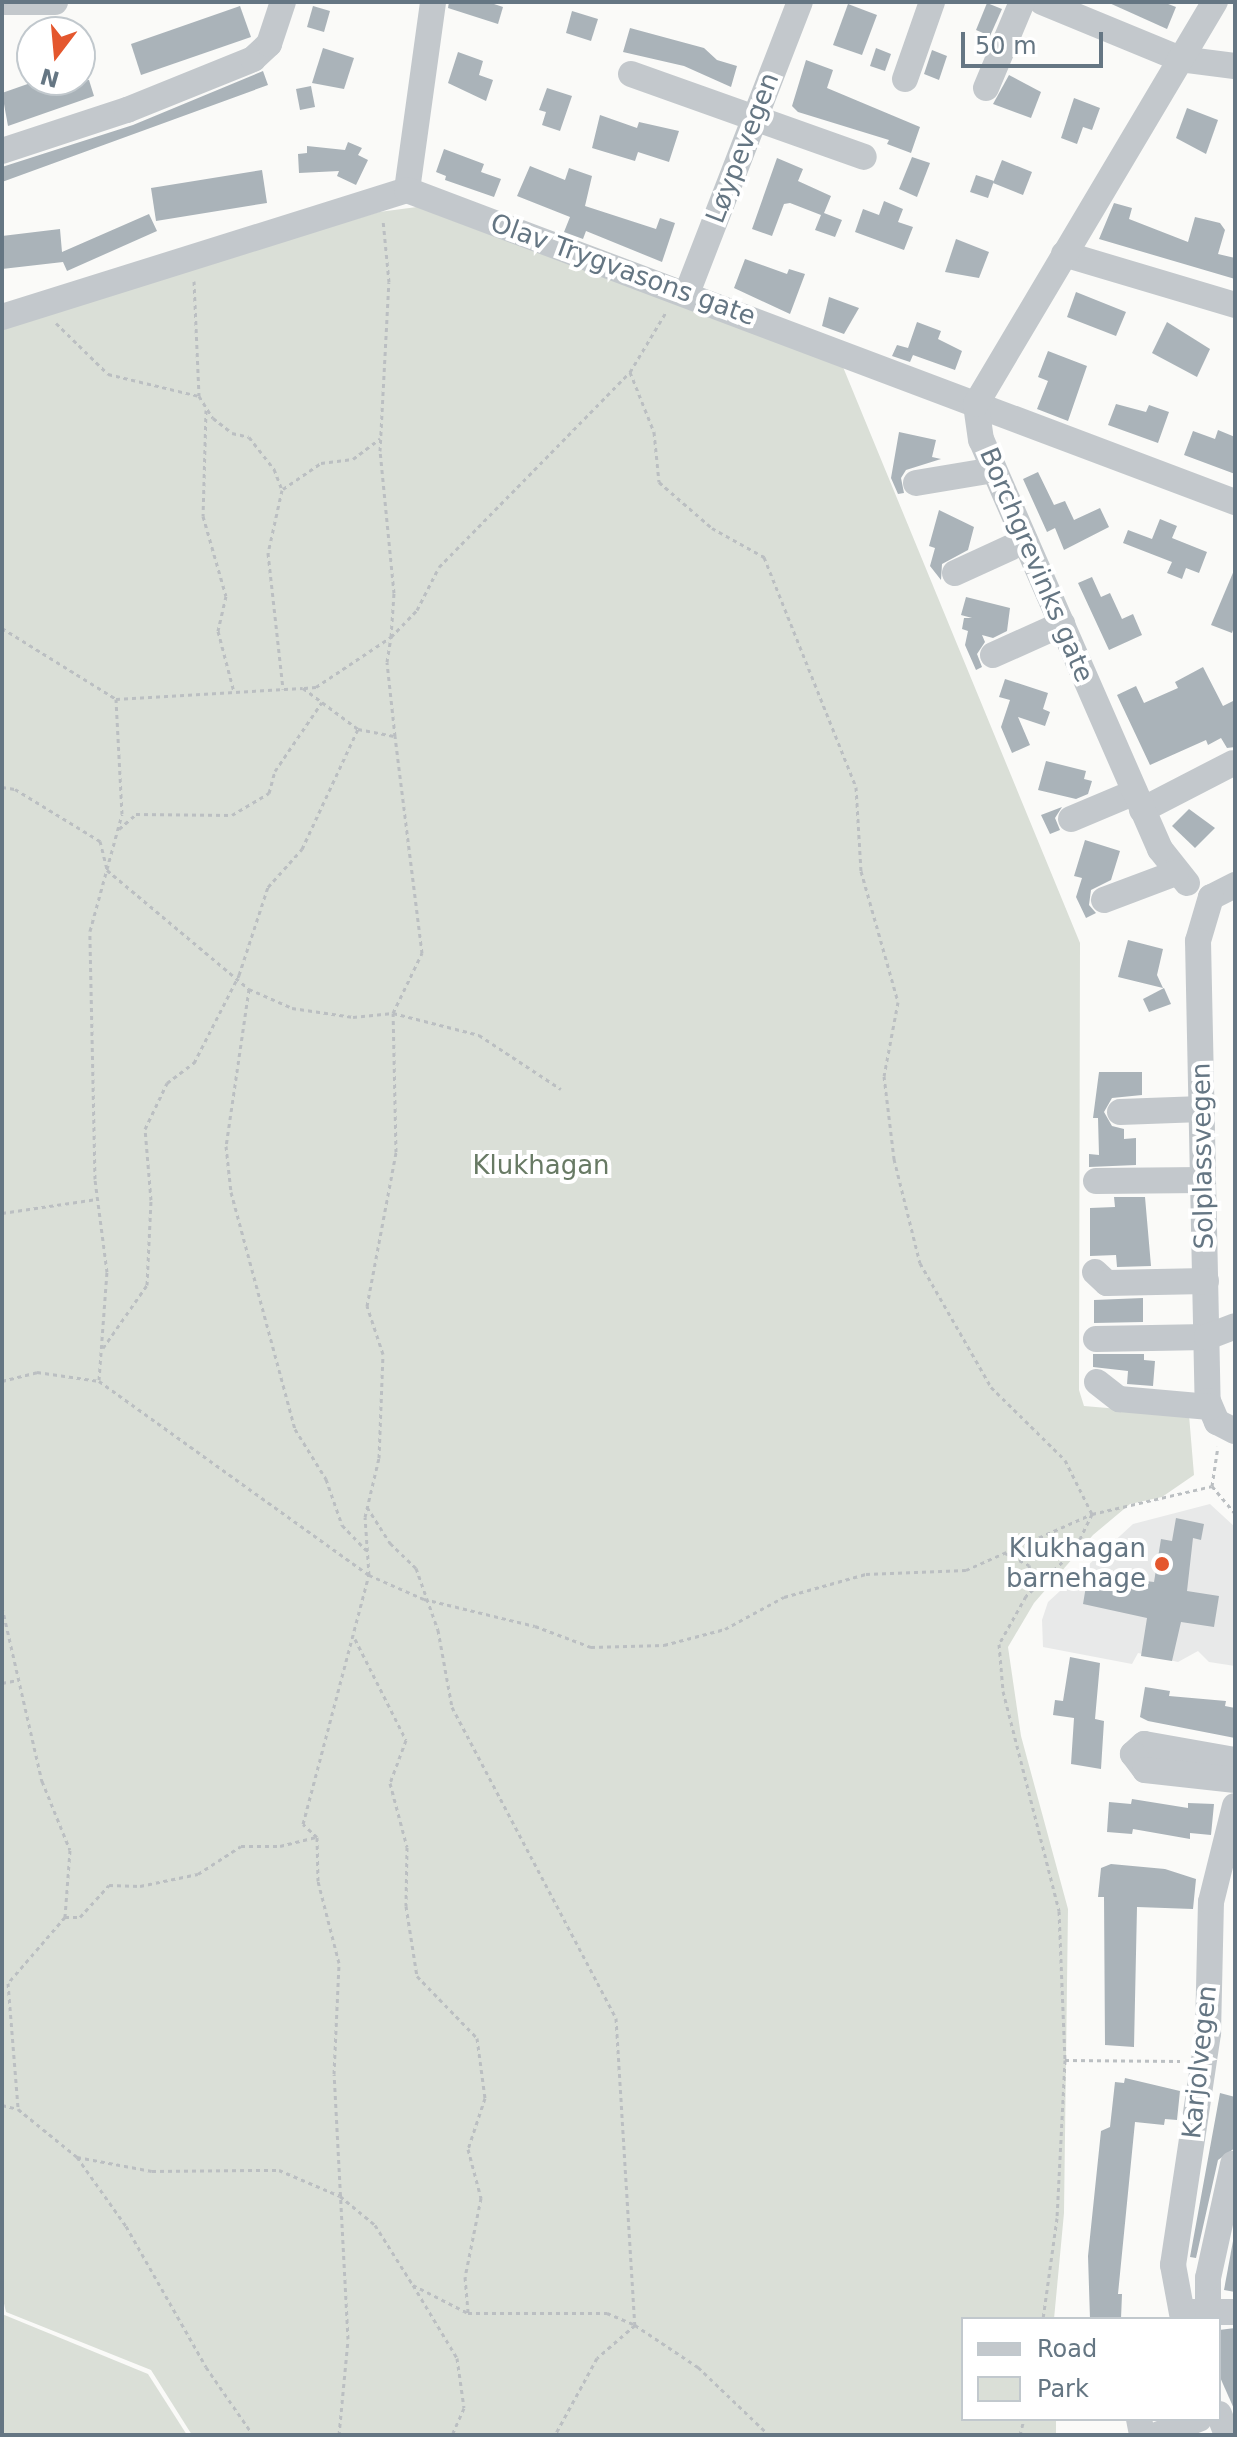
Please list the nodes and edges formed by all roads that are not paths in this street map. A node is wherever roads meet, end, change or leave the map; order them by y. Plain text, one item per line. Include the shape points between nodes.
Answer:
1 (5, 2) edge
2 (55, 2) edge
3 (283, 2) edge
4 (433, 2) edge
5 (800, 2) edge
6 (932, 2) edge
7 (1022, 2) edge
8 (1042, 2) edge
9 (1215, 2) edge
10 (1180, 59) junction
11 (1235, 66) edge
12 (631, 74) dead end
13 (905, 79) dead end
14 (986, 88) dead end
15 (756, 115) junction
16 (2, 151) edge
17 (864, 157) dead end
18 (407, 190) junction
19 (1064, 254) junction
20 (683, 293) junction
21 (1235, 305) edge
22 (2, 317) edge
23 (976, 404) junction
24 (994, 470) junction
25 (916, 483) dead end
26 (1235, 502) edge
27 (1025, 541) junction
28 (955, 573) dead end
29 (1062, 624) junction
30 (993, 655) dead end
31 (1233, 763) edge
32 (1139, 801) junction
33 (1071, 819) dead end
34 (1235, 885) edge
35 (1104, 900) dead end
36 (1202, 1109) junction
37 (1120, 1112) dead end
38 (1203, 1180) junction
39 (1096, 1181) dead end
40 (1095, 1272) dead end
41 (1206, 1281) junction
42 (1235, 1326) edge
43 (1207, 1337) junction
44 (1096, 1339) dead end
45 (1097, 1382) dead end
46 (1223, 1422) edge
47 (1235, 1760) edge
48 (1235, 1780) edge
49 (1235, 1806) edge
50 (1233, 2164) dead end
51 (1208, 2309) junction
52 (1235, 2312) edge
53 (1182, 2317) edge
54 (1221, 2421) edge
55 (1157, 2435) edge

1 - 2 street
3 - 16 street via 269,44 253,59 127,110
4 - 18 street
5 - 15 street, Løypevegen
6 - 13 street
7 - 14 street
8 - 10 street
9 - 10 street
10 - 11 street
10 - 19 street
12 - 15 street
15 - 17 street
15 - 20 street, Løypevegen
18 - 20 street, Olav Trygvasons gate
18 - 22 street
19 - 21 street
19 - 23 street
20 - 23 street, Olav Trygvasons gate
23 - 24 street, Borchgrevinks gate via 981,440
23 - 26 street, Olav Trygvasons gate
24 - 25 street
24 - 27 street, Borchgrevinks gate
27 - 28 street
27 - 29 street, Borchgrevinks gate
29 - 30 street
29 - 32 street, Borchgrevinks gate
31 - 32 street
32 - 33 street
32 - 35 street, Borchgrevinks gate via 1182,878
34 - 36 street, Solplassvegen via 1211,897 1200,921
36 - 37 street
36 - 38 street, Solplassvegen
38 - 39 street
38 - 41 street, Solplassvegen
40 - 41 street via 1107,1283
41 - 43 street, Solplassvegen
42 - 43 street
43 - 44 street
43 - 46 street, Solplassvegen
45 - 46 street via 1119,1399
47 - 48 street via 1144,1744 1133,1754 1145,1770
49 - 53 street, Karjolvegen via 1211,1902 1205,2061 1173,2265
50 - 51 street via 1208,2278
51 - 52 street
51 - 53 street
54 - 55 street

